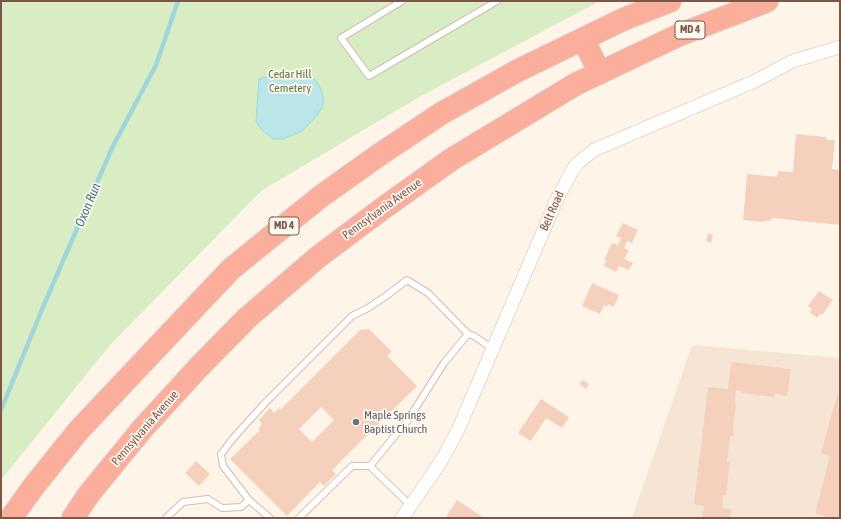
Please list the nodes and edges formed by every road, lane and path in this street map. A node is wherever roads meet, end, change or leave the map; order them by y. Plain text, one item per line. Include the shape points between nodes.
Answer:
1 (402, 1) edge
2 (497, 1) edge
3 (670, 1) edge
4 (767, 1) edge
5 (583, 39) junction
6 (840, 47) edge
7 (600, 73) junction
8 (468, 334) junction
9 (493, 349) junction
10 (370, 466) junction
11 (249, 500) junction
12 (411, 506) junction
13 (11, 518) edge
14 (73, 518) edge
15 (166, 518) edge
16 (270, 518) edge
17 (299, 518) edge
18 (402, 518) edge

1 - 2 lane via 341,38 369,76
3 - 5 highway, MD 4
4 - 7 highway, Pennsylvania Avenue / MD 4 via 679,35
5 - 7 highway
5 - 13 highway, MD 4 via 519,70 429,122 320,197 231,269 79,430
6 - 9 street, Belt Road via 793,61 594,150 583,158 573,169 557,199
7 - 14 highway, Pennsylvania Avenue / MD 4 via 576,84 452,159 318,257 247,318 198,368 89,494
8 - 9 lane
8 - 10 lane via 444,363 408,420
8 - 11 lane via 428,293 407,280 368,308 352,316 266,402 221,454 223,466
9 - 12 street, Belt Road via 458,430 440,463
10 - 12 lane
10 - 17 lane via 352,466
11 - 15 lane via 241,508 222,508 208,499 183,502
11 - 16 lane
12 - 18 street, Belt Road

